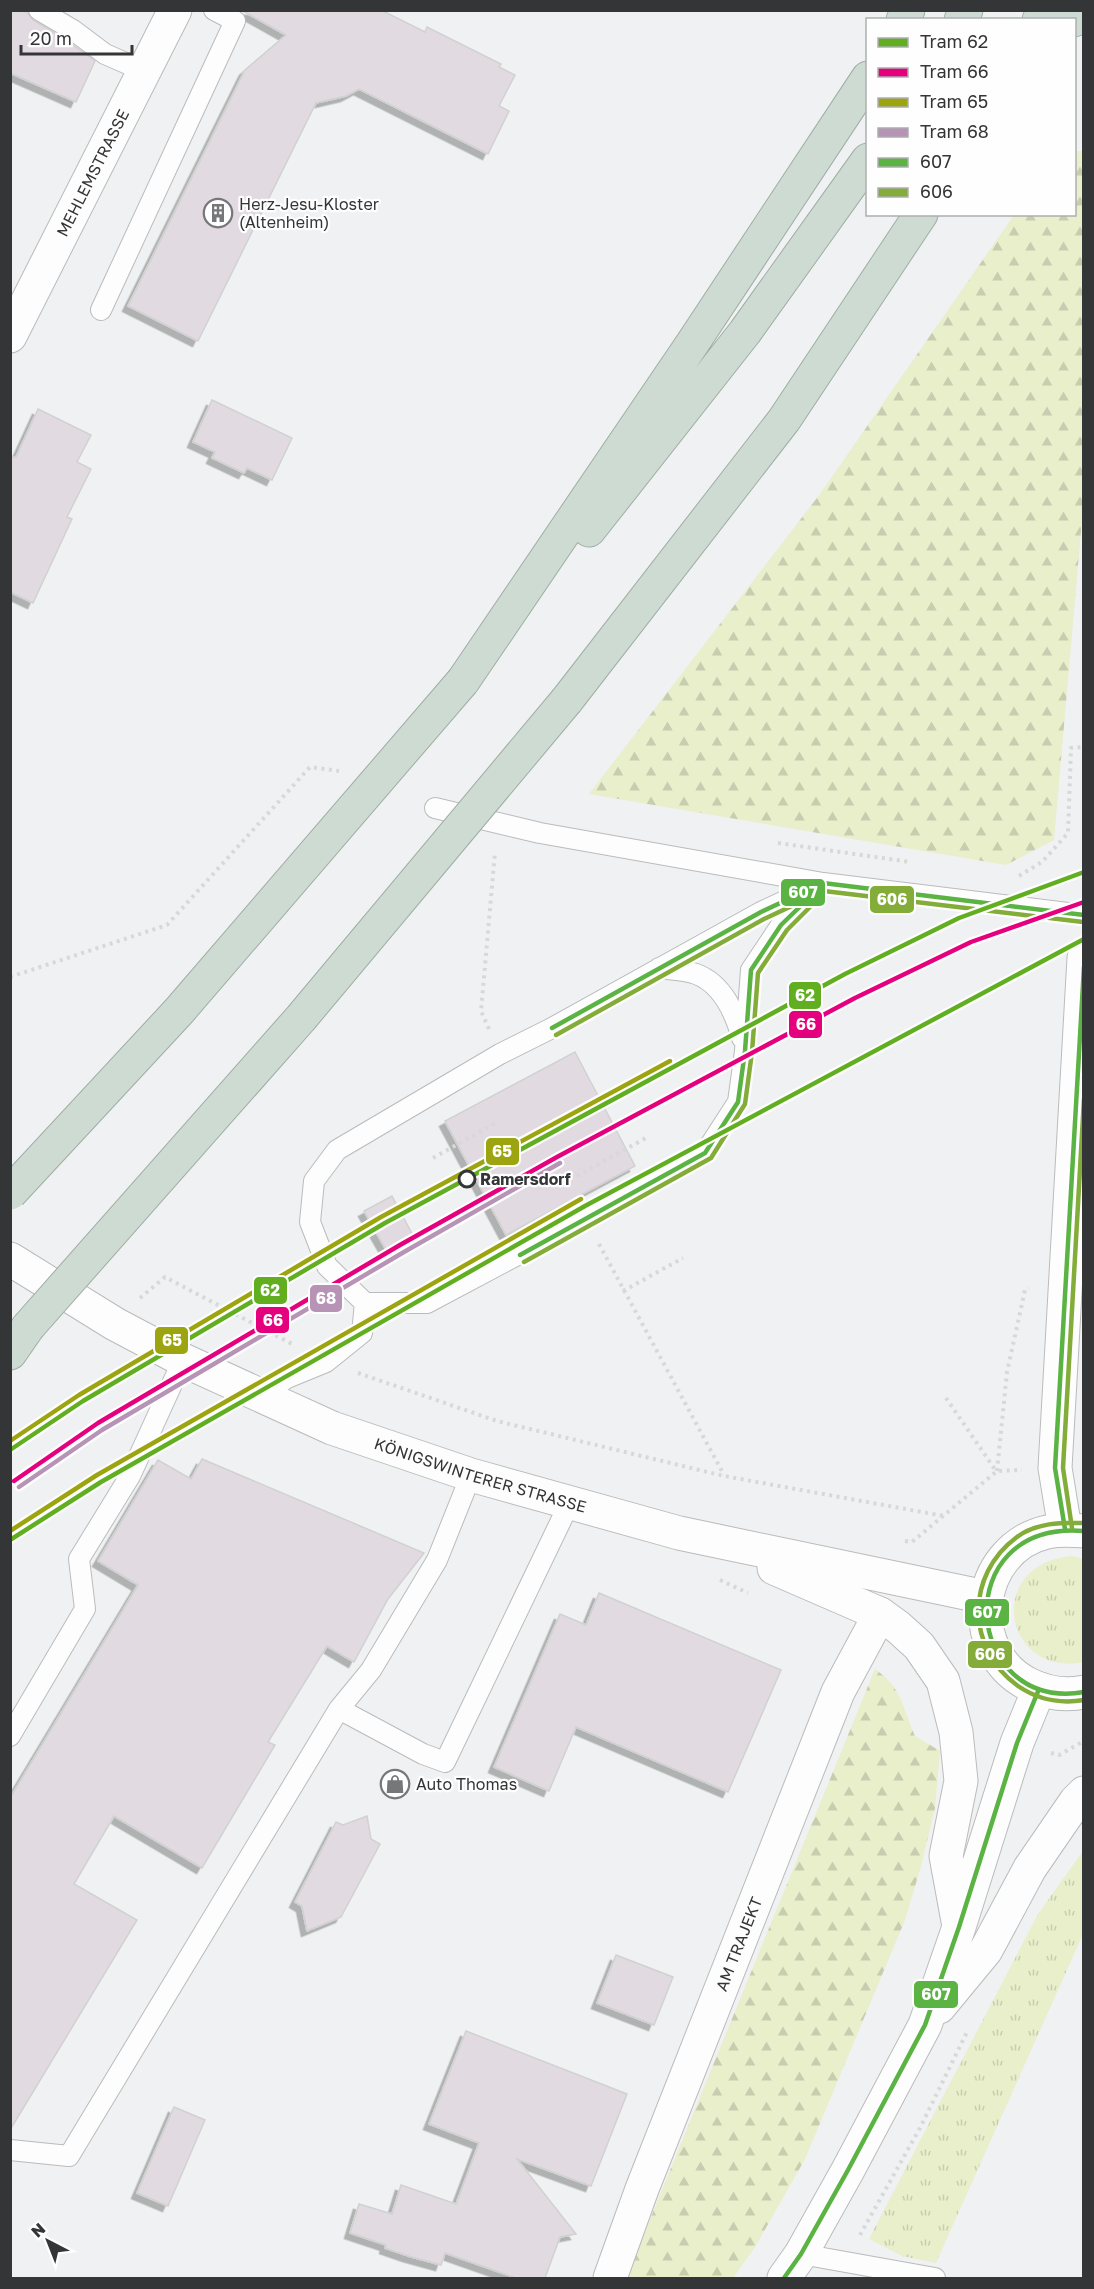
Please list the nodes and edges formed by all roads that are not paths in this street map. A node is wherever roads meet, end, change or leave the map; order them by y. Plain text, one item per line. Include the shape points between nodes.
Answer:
1 (39, 10) edge
2 (175, 10) edge
3 (214, 10) edge
4 (144, 71) junction
5 (866, 80) edge
6 (866, 161) edge
7 (920, 216) edge
8 (101, 310) dead end
9 (10, 336) edge
10 (463, 681) junction
11 (435, 808) dead end
12 (823, 883) junction
13 (1083, 915) edge
14 (1083, 958) edge
15 (658, 968) junction
16 (745, 1051) junction
17 (10, 1193) edge
18 (10, 1259) edge
19 (365, 1304) junction
20 (19, 1340) edge
21 (183, 1360) junction
22 (262, 1395) junction
23 (471, 1474) junction
24 (570, 1502) junction
25 (1074, 1530) edge
26 (712, 1542) junction
27 (985, 1597) junction
28 (880, 1614) junction
29 (1039, 1689) junction
30 (1083, 1692) edge
31 (339, 1708) junction
32 (10, 1736) edge
33 (1083, 1793) edge
34 (959, 1927) junction
35 (925, 2025) junction
36 (10, 2150) edge
37 (792, 2266) edge
38 (610, 2278) edge
39 (935, 2278) edge

1 - 4 lane via 105,54
2 - 4 main road, MEHLEMSTRASSE
3 - 8 lane via 235,21
4 - 9 main road, MEHLEMSTRASSE
5 - 10 highway
6 - 10 highway via 745,332
7 - 20 highway, bridge via 784,420 567,700 301,1018
10 - 17 highway, bridge via 179,1011
11 - 12 lane via 540,833
12 - 13 lane
12 - 15 lane
12 - 16 lane via 781,925 751,970
14 - 25 main road via 1056,1468
15 - 16 lane via 697,974 719,990 735,1014
15 - 19 lane via 500,1054 337,1150 314,1181 310,1222 327,1266
16 - 19 lane via 738,1102 705,1153 427,1303
18 - 21 main road, KÖNIGSWINTERER STRASSE via 115,1324
19 - 22 lane via 362,1333 326,1362 287,1378
21 - 22 main road, KÖNIGSWINTERER STRASSE
21 - 32 lane via 130,1476 80,1558 85,1609
22 - 23 main road, KÖNIGSWINTERER STRASSE via 332,1428
23 - 24 main road, KÖNIGSWINTERER STRASSE
23 - 31 lane via 437,1560 371,1670
24 - 26 main road, KÖNIGSWINTERER STRASSE
24 - 31 lane via 445,1762
25 - 27 main road via 1037,1535 1013,1549 995,1571
26 - 27 main road, KÖNIGSWINTERER STRASSE
26 - 28 main road
27 - 29 main road via 984,1617 995,1653 1022,1681
28 - 34 main road via 919,1646 943,1681 956,1732 961,1781 946,1856
28 - 38 main road, AM TRAJEKT via 838,1692
29 - 30 main road via 1059,1694
29 - 34 main road via 1017,1743
31 - 36 lane via 69,2156
33 - 35 main road via 1030,1868 986,1950
34 - 35 main road
35 - 37 main road
37 - 39 lane via 845,2260

